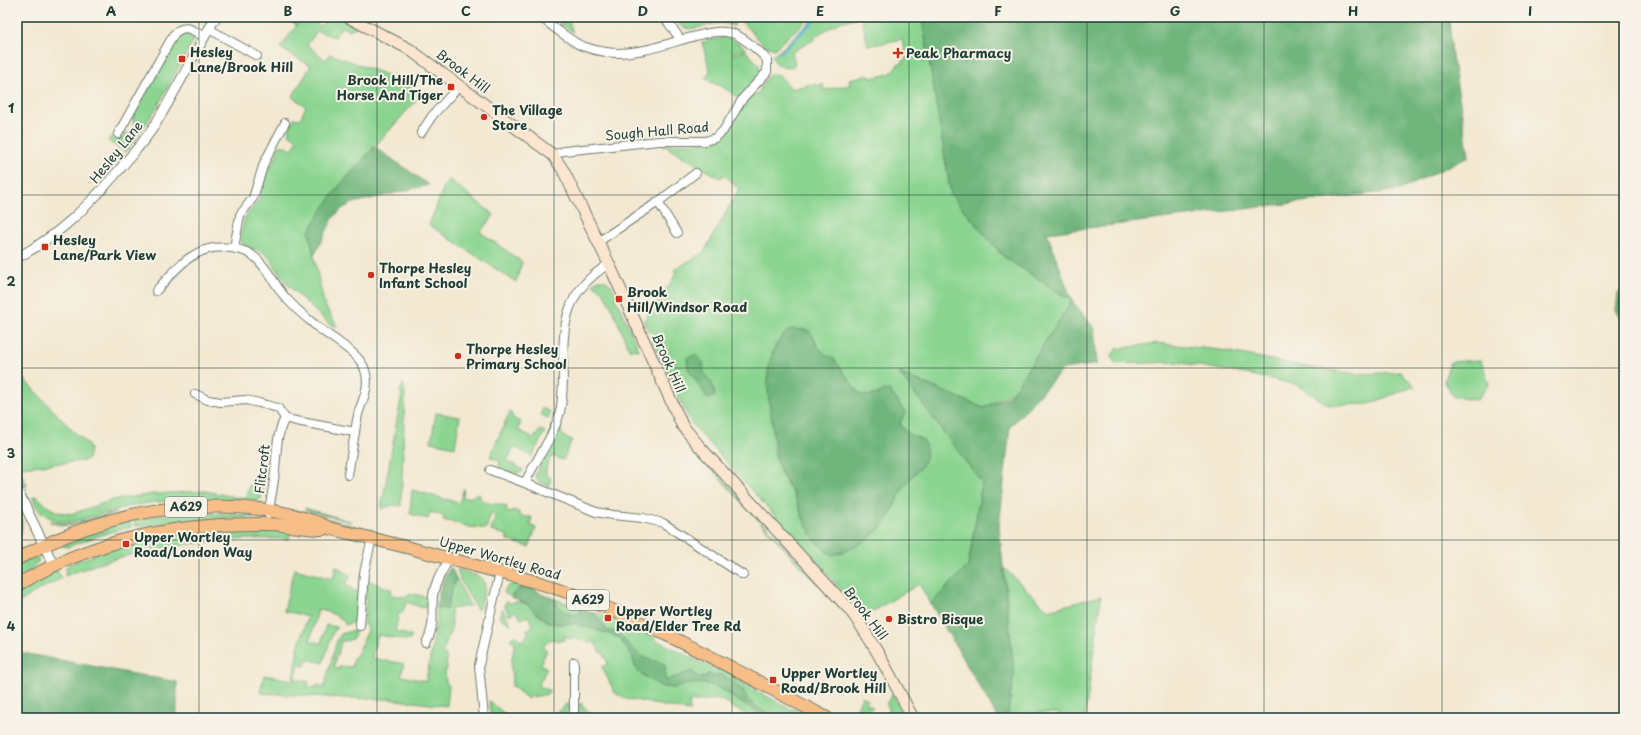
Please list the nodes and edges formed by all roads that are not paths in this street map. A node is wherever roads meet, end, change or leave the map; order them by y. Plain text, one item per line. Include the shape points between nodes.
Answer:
1 (216, 17) edge
2 (348, 17) edge
3 (540, 17) edge
4 (664, 17) edge
5 (207, 33) junction
6 (681, 40) junction
7 (257, 56) dead end
8 (459, 86) junction
9 (285, 123) dead end
10 (421, 133) dead end
11 (118, 134) dead end
12 (553, 155) junction
13 (696, 173) dead end
14 (658, 202) junction
15 (678, 234) dead end
16 (598, 242) junction
17 (234, 248) junction
18 (17, 258) edge
19 (609, 264) junction
20 (156, 291) dead end
21 (195, 394) dead end
22 (285, 418) junction
23 (355, 432) junction
24 (490, 470) dead end
25 (348, 475) dead end
26 (525, 484) junction
27 (17, 489) edge
28 (268, 510) junction
29 (266, 524) junction
30 (330, 529) junction
31 (372, 538) junction
32 (44, 544) junction
33 (449, 558) junction
34 (17, 559) edge
35 (53, 564) junction
36 (500, 572) junction
37 (743, 575) dead end
38 (17, 585) edge
39 (360, 626) dead end
40 (426, 643) dead end
41 (574, 662) dead end
42 (484, 718) edge
43 (574, 718) edge
44 (827, 718) edge
45 (913, 718) edge

1 - 5 street, Hesley Lane
2 - 8 main road, Brook Hill via 409,49
3 - 6 street via 582,46 607,52 634,52
4 - 6 street
5 - 7 street
5 - 11 street, Hesley Lane via 188,27 174,34
5 - 18 street, Hesley Lane via 155,124 140,145 90,203 60,230
6 - 12 street, Sough Hall Road via 700,34 732,33 763,54 767,60 767,72 743,98 723,132 716,138 705,141 659,141 564,151
8 - 10 street via 432,116
8 - 12 main road, Brook Hill
9 - 17 street via 264,163 254,198 240,215
12 - 16 main road, Brook Hill via 564,170
13 - 14 street
14 - 15 street
14 - 16 street
16 - 19 main road, Brook Hill
17 - 20 street via 211,247 197,252
17 - 23 street via 254,256 285,297 326,335 354,354 361,362 366,371 367,388
19 - 26 street via 590,277 571,304 563,342 563,391 560,411
19 - 45 main road, Brook Hill via 682,425 850,610 885,665
21 - 22 street via 208,400 246,400 278,408
22 - 23 street
22 - 28 street, Flitcroft via 279,434
23 - 25 street
24 - 26 street
26 - 37 street via 596,512 663,523
27 - 32 street
28 - 29 street, Flitcroft
28 - 30 main road, Upper Wortley Road / A629 via 314,521
28 - 32 main road, Upper Wortley Road / A629 via 229,507 168,509 100,523
29 - 30 main road, Upper Wortley Road / A629
29 - 35 main road, Upper Wortley Road / A629 via 223,524 147,534 105,544
30 - 31 main road, Upper Wortley Road / A629
31 - 33 main road, Upper Wortley Road / A629
31 - 39 street via 364,573
32 - 34 main road, Upper Wortley Road / A629
32 - 35 street
33 - 36 main road, Upper Wortley Road / A629
33 - 40 street via 433,595 433,624
35 - 38 main road, Upper Wortley Road / A629
36 - 42 street via 479,665
36 - 44 main road, Upper Wortley Road / A629 via 568,592 659,632
41 - 43 street

